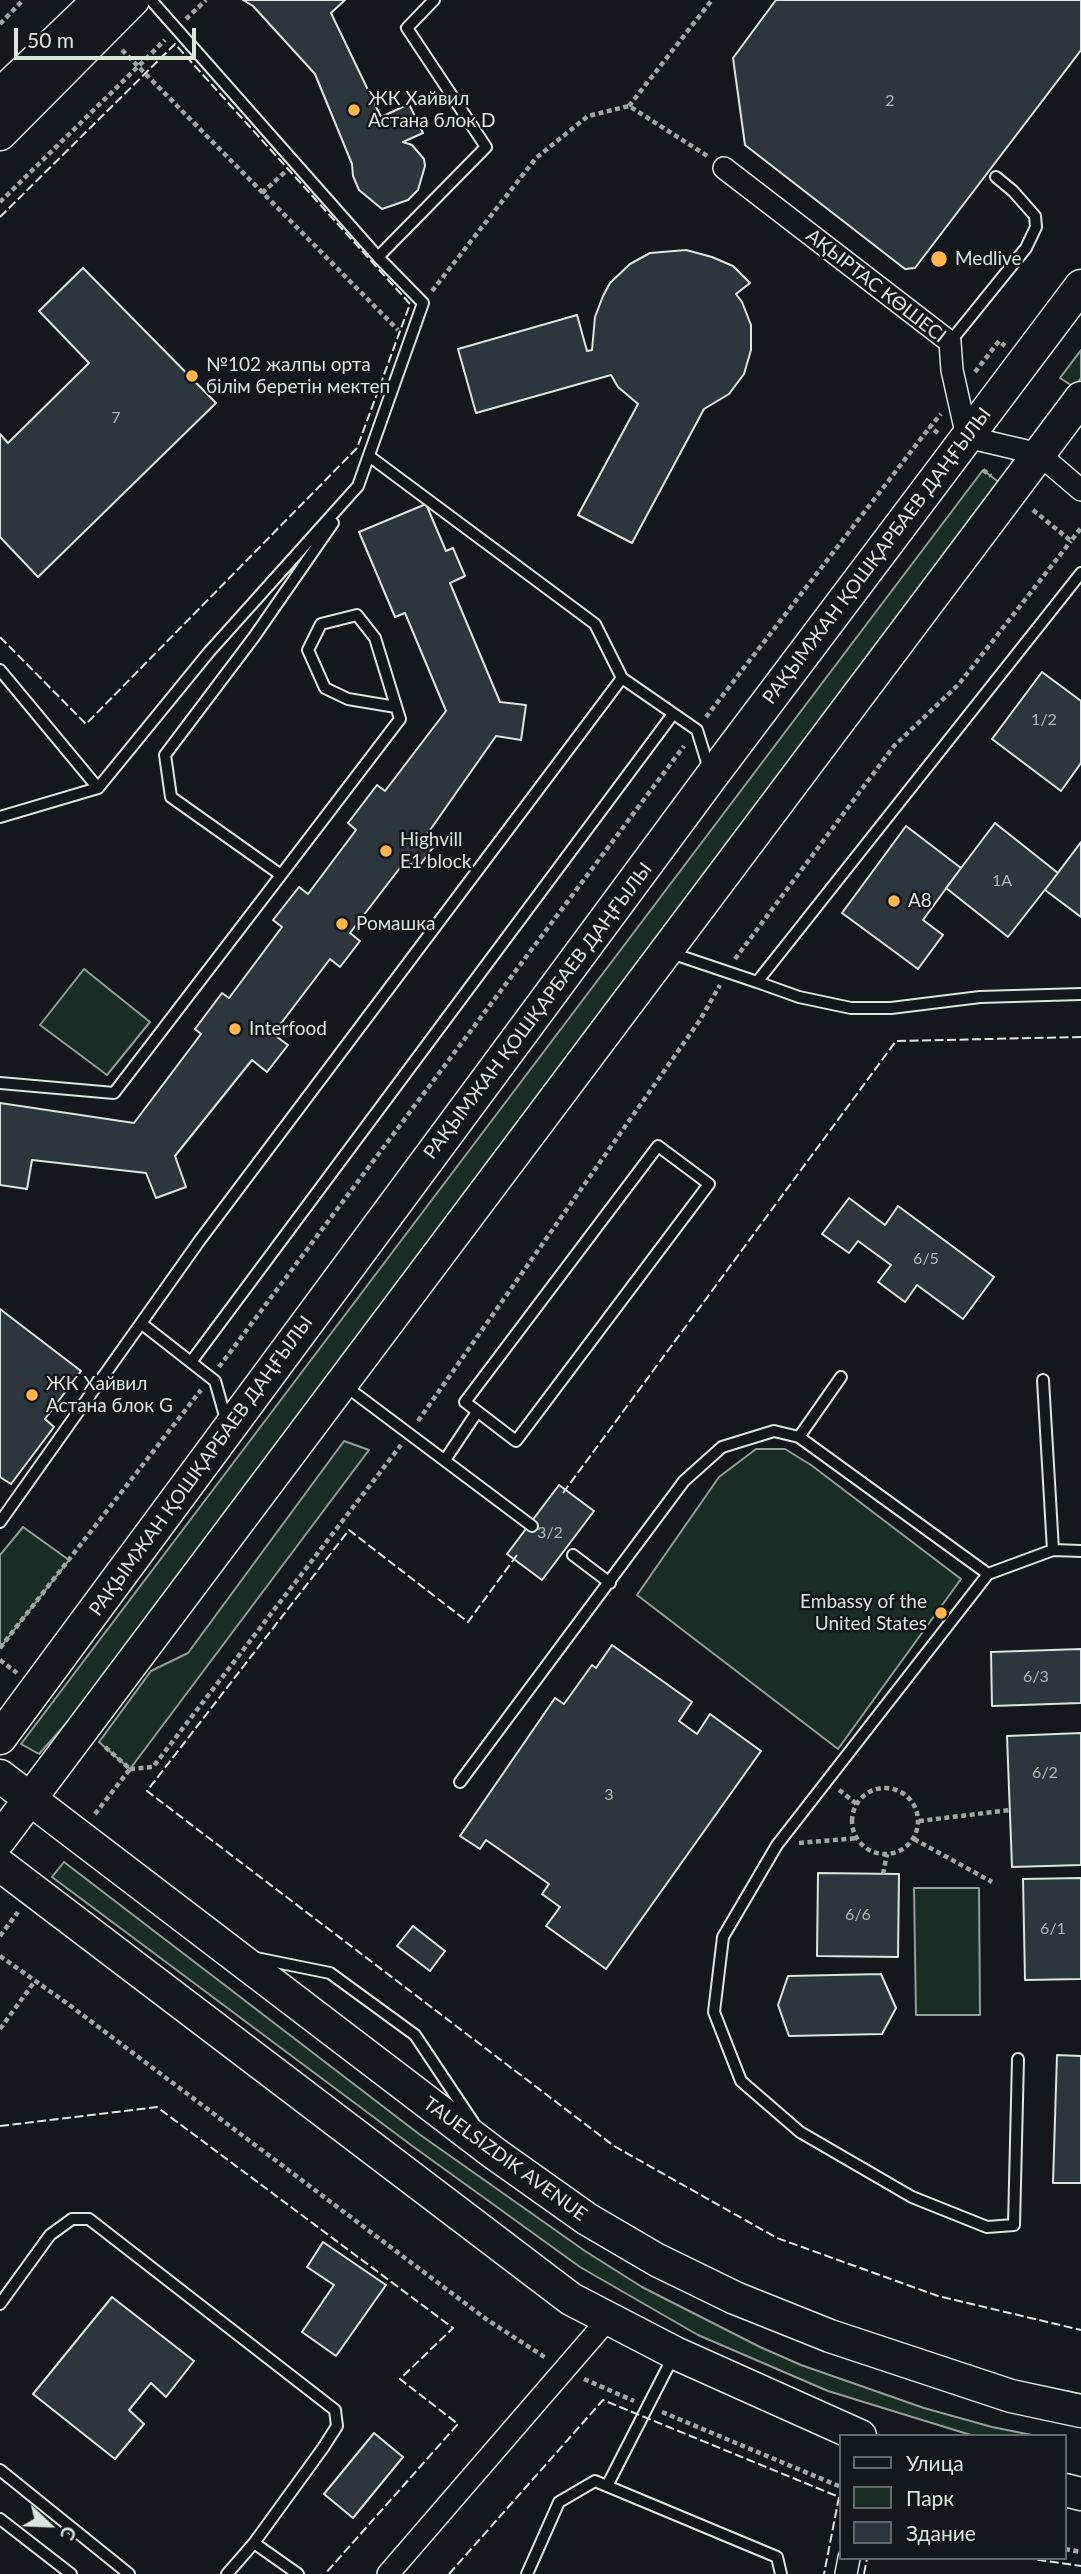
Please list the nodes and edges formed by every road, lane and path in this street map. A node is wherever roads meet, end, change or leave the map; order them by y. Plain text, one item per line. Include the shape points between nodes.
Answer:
1 (23, 0) edge
2 (99, 0) edge
3 (133, 0) edge
4 (151, 0) edge
5 (206, 0) edge
6 (434, 0) edge
7 (712, 0) edge
8 (0, 24) edge
9 (178, 27) junction
10 (102, 31) junction
11 (138, 65) junction
12 (0, 95) edge
13 (629, 106) junction
14 (0, 134) edge
15 (296, 162) junction
16 (724, 168) joint
17 (996, 177) dead end
18 (262, 193) junction
19 (0, 202) edge
20 (378, 257) junction
21 (1081, 286) edge
22 (423, 303) junction
23 (408, 341) junction
24 (950, 342) junction
25 (1081, 398) edge
26 (930, 427) dead end
27 (967, 437) junction
28 (1039, 454) junction
29 (369, 456) junction
30 (358, 486) junction
31 (1081, 490) edge
32 (1033, 510) dead end
33 (1081, 528) edge
34 (1071, 541) junction
35 (1081, 573) edge
36 (0, 670) edge
37 (622, 678) junction
38 (396, 707) junction
39 (673, 714) junction
40 (696, 730) junction
41 (711, 776) junction
42 (98, 788) junction
43 (0, 817) edge
44 (281, 875) junction
45 (666, 951) junction
46 (728, 973) junction
47 (757, 982) junction
48 (1081, 994) edge
49 (0, 1083) edge
50 (142, 1324) junction
51 (191, 1362) junction
52 (211, 1377) junction
53 (841, 1377) dead end
54 (1043, 1380) dead end
55 (342, 1383) junction
56 (477, 1412) junction
57 (229, 1428) junction
58 (410, 1434) junction
59 (799, 1437) junction
60 (444, 1460) junction
61 (0, 1522) edge
62 (532, 1526) dead end
63 (1053, 1550) junction
64 (1081, 1551) edge
65 (573, 1555) dead end
66 (988, 1574) junction
67 (610, 1583) junction
68 (0, 1648) edge
69 (0, 1660) edge
70 (24, 1678) dead end
71 (0, 1738) edge
72 (99, 1742) dead end
73 (131, 1769) junction
74 (0, 1776) edge
75 (460, 1782) dead end
76 (30, 1798) junction
77 (1010, 1810) dead end
78 (92, 1817) dead end
79 (919, 1821) junction
80 (858, 1838) junction
81 (0, 1839) edge
82 (914, 1839) junction
83 (777, 1845) junction
84 (887, 1854) junction
85 (0, 1865) edge
86 (883, 1874) dead end
87 (992, 1882) dead end
88 (18, 1912) dead end
89 (0, 1936) edge
90 (233, 1954) junction
91 (0, 1956) edge
92 (35, 1981) junction
93 (0, 2029) edge
94 (1018, 2059) dead end
95 (494, 2153) junction
96 (0, 2283) edge
97 (10, 2291) junction
98 (0, 2304) edge
99 (609, 2318) junction
100 (675, 2353) junction
101 (564, 2370) junction
102 (647, 2406) junction
103 (1081, 2411) edge
104 (856, 2434) edge
105 (0, 2470) edge
106 (607, 2486) junction
107 (839, 2486) edge
108 (0, 2519) edge
109 (254, 2543) junction
110 (71, 2574) edge
111 (129, 2574) edge
112 (227, 2574) edge
113 (298, 2574) edge
114 (388, 2574) edge
115 (527, 2574) edge
116 (781, 2574) edge

1 - 8 path
2 - 12 main road
3 - 10 main road
4 - 9 lane
5 - 9 path
6 - 20 lane via 407,28 486,147
7 - 13 path
9 - 11 path
9 - 15 lane
10 - 11 path
10 - 14 main road
11 - 18 path
11 - 19 path
13 - 16 path
13 - 22 path via 588,116 536,158
15 - 18 path
15 - 20 lane
16 - 24 street, АҚЫРТАС КӨШЕСІ
17 - 24 lane via 1034,216 1036,227 1026,248
18 - 23 path
20 - 22 lane
21 - 27 main road, РАҚЫМЖАН ҚОШҚАРБАЕВ ДАҢҒЫЛЫ
22 - 23 lane
23 - 29 lane
24 - 27 street, АҚЫРТАС КӨШЕСІ
25 - 28 main road
26 - 40 path
27 - 28 street
27 - 41 main road, РАҚЫМЖАН ҚОШҚАРБАЕВ ДАҢҒЫЛЫ
28 - 31 street
28 - 45 main road
29 - 30 lane
29 - 37 lane via 595,624
30 - 42 lane via 209,652
30 - 44 lane via 254,637 165,755 171,797
32 - 34 path
33 - 34 path
34 - 46 path via 959,684 894,746 739,952
35 - 47 lane
36 - 42 lane
37 - 39 lane
37 - 50 lane via 200,1240
38 - 38 lane via 375,638 357,615 321,624 308,650 325,688 348,699
38 - 44 lane via 400,719
39 - 40 lane
39 - 51 lane
40 - 41 lane
40 - 52 path
41 - 57 main road, РАҚЫМЖАН ҚОШҚАРБАЕВ ДАҢҒЫЛЫ
42 - 43 lane
44 - 49 lane via 114,1093
45 - 46 lane
45 - 55 main road
46 - 47 lane
46 - 58 path
47 - 48 lane via 851,1008
50 - 51 lane
50 - 61 lane
51 - 52 lane
52 - 57 lane
52 - 68 path
53 - 59 lane
54 - 63 lane
55 - 58 lane
55 - 76 main road
56 - 56 lane via 465,1402 658,1146 709,1184 516,1441
56 - 60 lane
57 - 71 main road, РАҚЫМЖАН ҚОШҚАРБАЕВ ДАҢҒЫЛЫ
58 - 60 lane
58 - 73 path via 153,1767
59 - 66 lane
59 - 67 lane via 774,1431 722,1447 684,1481
60 - 62 lane
63 - 64 lane
63 - 66 lane
65 - 67 lane
66 - 83 lane
67 - 75 lane
69 - 70 path
72 - 73 path
73 - 78 path
74 - 76 main road, TAUELSIZDIK AVENUE
76 - 81 main road
76 - 90 main road, TAUELSIZDIK AVENUE
77 - 79 path
79 - 80 path via 914,1802 899,1790 880,1788 863,1796 853,1812 853,1831
79 - 82 path
80 - 83 path
80 - 84 path via 864,1847
82 - 84 path via 900,1852
82 - 87 path
83 - 94 lane via 723,1937 713,2012 741,2081 800,2132 912,2197 987,2227 1014,2225
84 - 86 path
85 - 99 main road via 571,2299
88 - 89 path
90 - 95 main road, TAUELSIZDIK AVENUE
90 - 95 lane via 330,1973 415,2035
91 - 92 path
92 - 93 path
92 - 101 path via 486,2319
95 - 103 main road, TAUELSIZDIK AVENUE via 587,2220 735,2298 922,2368 1011,2396
96 - 97 lane
97 - 98 lane
97 - 109 lane via 50,2235 72,2219 89,2219 335,2410 337,2426
99 - 100 main road
99 - 101 street
100 - 102 lane
100 - 104 main road
101 - 102 path
101 - 114 street
102 - 106 lane
102 - 107 path
105 - 111 lane
106 - 115 lane via 595,2481 559,2502
106 - 116 lane via 777,2557
108 - 110 lane
109 - 112 lane
109 - 113 lane

